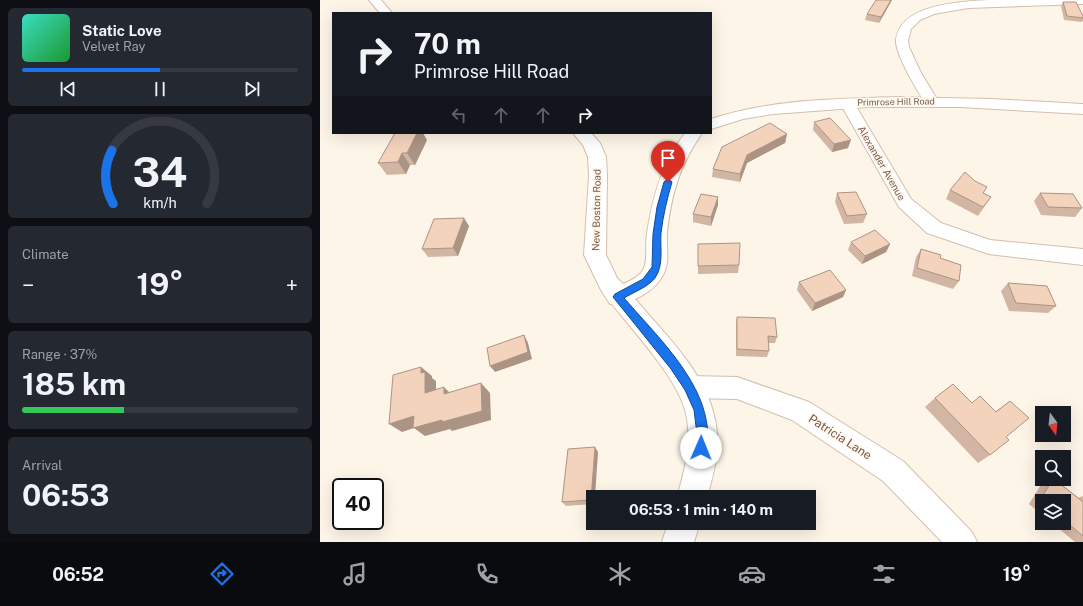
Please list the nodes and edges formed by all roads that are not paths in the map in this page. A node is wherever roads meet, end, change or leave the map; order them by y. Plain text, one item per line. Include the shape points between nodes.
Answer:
1 (375, 0) edge
2 (1083, 1) edge
3 (385, 12) edge
4 (931, 101) junction
5 (847, 103) junction
6 (1083, 109) edge
7 (712, 124) edge
8 (582, 134) edge
9 (693, 134) edge
10 (1083, 257) edge
11 (618, 297) junction
12 (689, 387) junction
13 (694, 490) edge
14 (682, 530) edge
15 (678, 542) edge
16 (962, 542) edge

1 - 3 street
2 - 4 street via 959,5 933,10 914,20 907,26 903,45
4 - 5 street, Primrose Hill Road
4 - 6 street, Primrose Hill Road
5 - 7 street, Primrose Hill Road via 765,110
5 - 10 street, Alexander Avenue via 905,203 934,228 989,247
8 - 11 street, New Boston Road via 591,143 597,157 595,255
9 - 11 street via 683,146 671,170 661,207 656,267 646,282
11 - 12 street, New Boston Road via 675,366
12 - 13 street, New Boston Road via 700,410 702,434 699,474
12 - 16 street, Patricia Lane via 737,388 800,411 893,471
14 - 15 street

